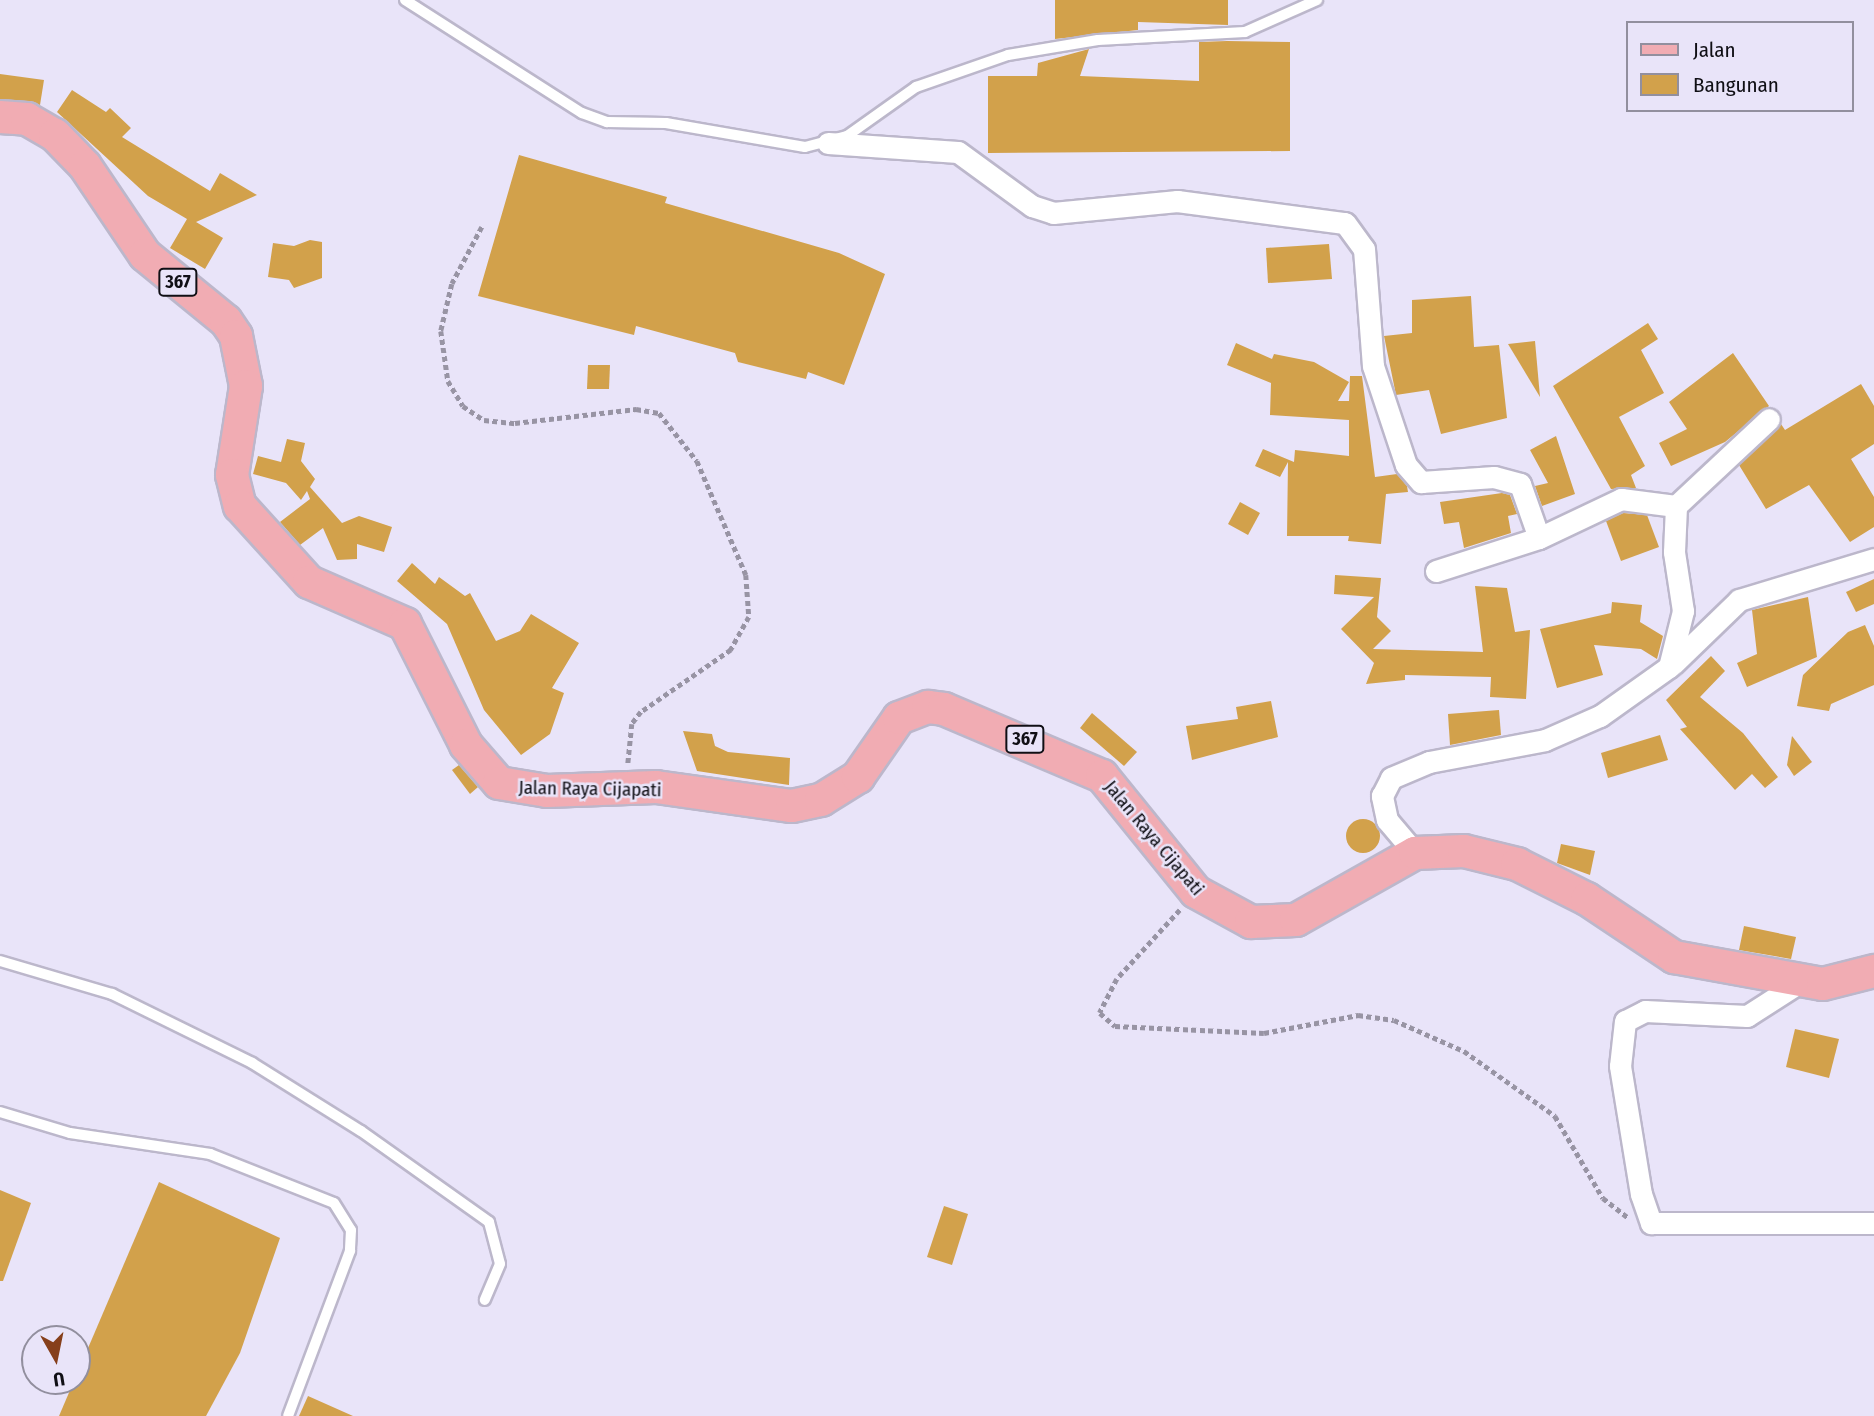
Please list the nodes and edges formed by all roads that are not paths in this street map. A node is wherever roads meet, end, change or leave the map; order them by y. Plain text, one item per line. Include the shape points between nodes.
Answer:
1 (405, 0) edge
2 (1317, 0) edge
3 (0, 117) edge
4 (828, 143) junction
5 (1769, 419) dead end
6 (1676, 506) junction
7 (1539, 538) junction
8 (1874, 559) edge
9 (1436, 571) dead end
10 (1669, 667) junction
11 (1415, 853) junction
12 (0, 961) edge
13 (1874, 971) edge
14 (1800, 982) junction
15 (0, 1112) edge
16 (1874, 1223) edge
17 (485, 1300) dead end
18 (288, 1416) edge

1 - 4 lane via 560,102 607,122 666,123 805,147
2 - 4 lane via 1245,32 1085,42 1008,55 916,87
3 - 11 main road, Jalan Raya Cijapati / 367 via 27,119 55,135 85,166 145,255 231,328 246,386 232,475 235,492 309,582 405,624 466,745 499,783 547,791 628,786 763,807 821,800 858,777 900,718 944,709 993,724 1102,776 1196,892 1229,914 1282,923
4 - 7 street via 958,152 1032,206 1053,213 1177,201 1345,223 1364,249 1373,366 1406,465 1421,482 1494,477 1520,484
5 - 6 street
6 - 7 street via 1630,497
6 - 10 street via 1674,552 1683,611
7 - 9 street
8 - 10 street via 1739,600
10 - 11 street via 1600,716 1545,740 1429,762 1391,778 1382,796 1387,820
11 - 14 main road, Jalan Raya Cijapati / 367 via 1464,851 1517,864 1587,899 1674,957
12 - 17 lane via 112,993 252,1063 361,1131 489,1222 500,1264
13 - 14 main road, Jalan Raya Cijapati / 367 via 1845,981
14 - 16 street via 1747,1016 1645,1011 1625,1021 1620,1066 1635,1172 1651,1223
15 - 18 lane via 70,1133 210,1154 334,1203 351,1230 350,1251

